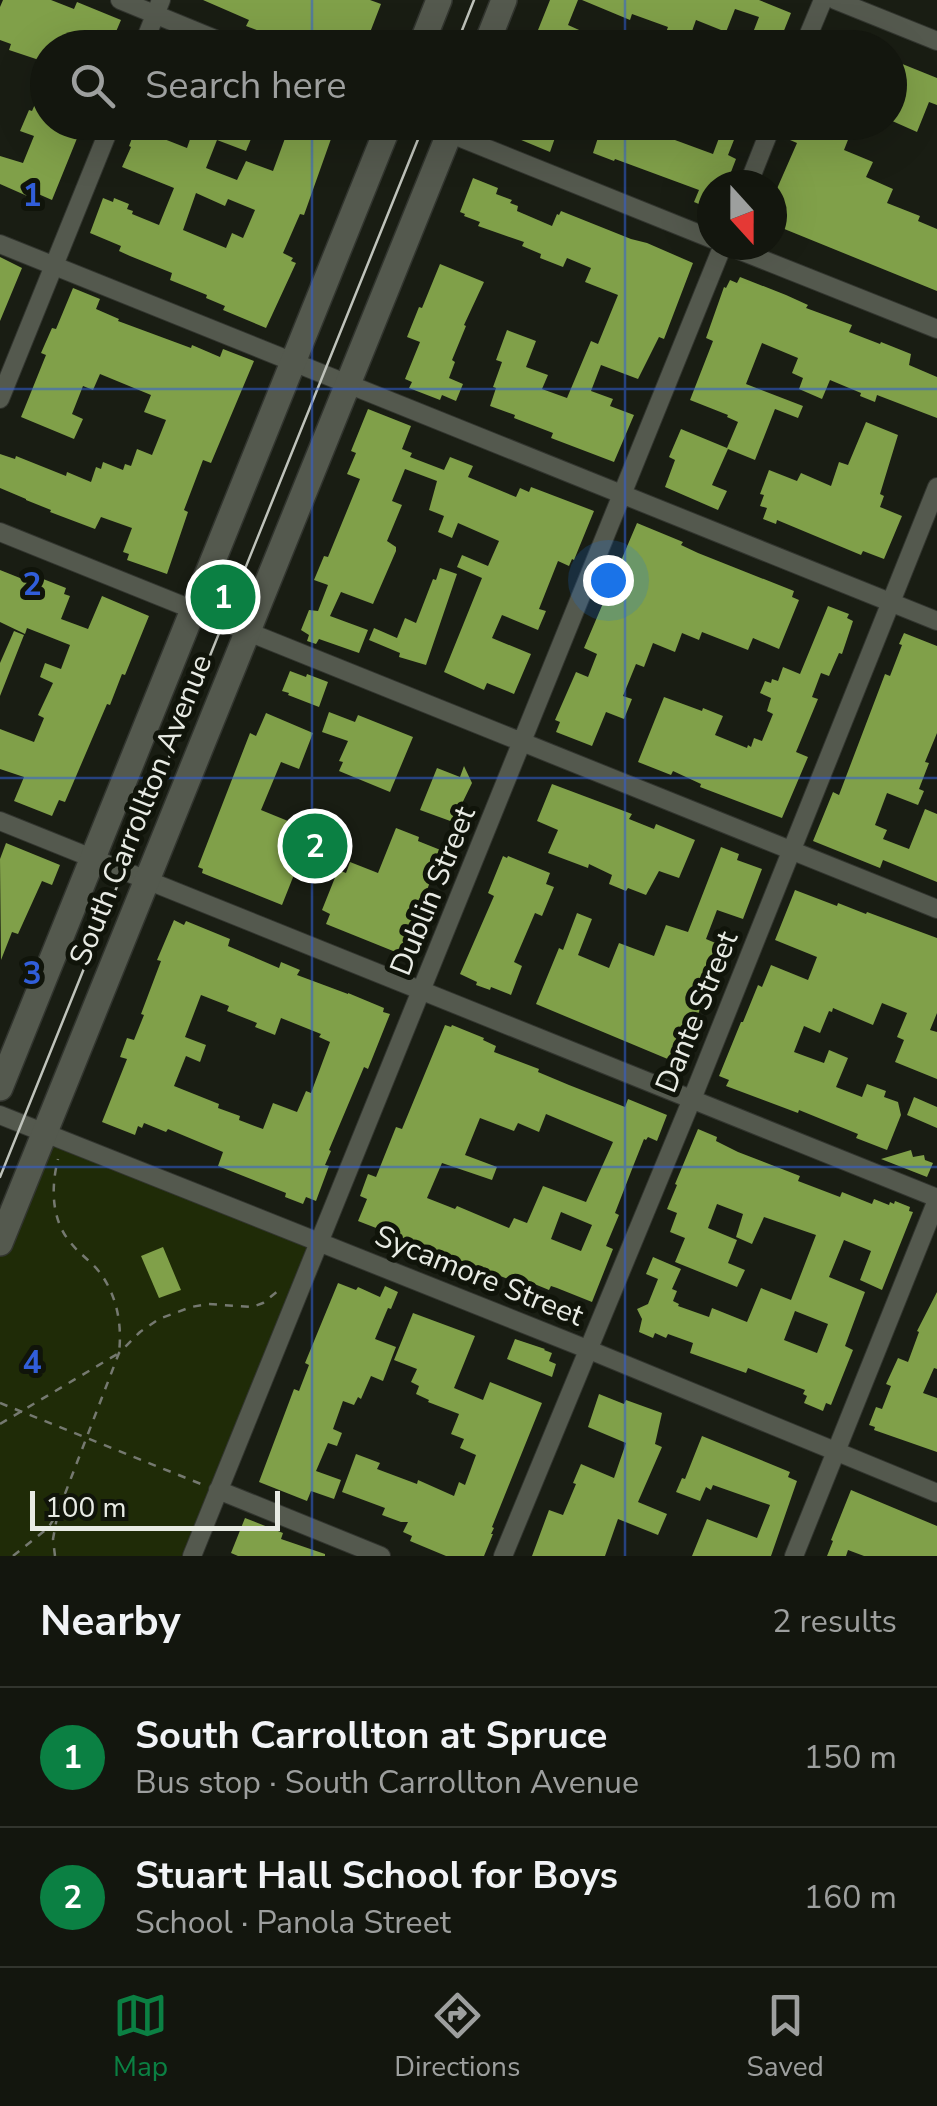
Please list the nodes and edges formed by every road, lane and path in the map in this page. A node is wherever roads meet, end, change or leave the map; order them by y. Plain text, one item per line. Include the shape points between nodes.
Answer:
1 (120, 0) edge
2 (439, 0) edge
3 (504, 0) edge
4 (822, 0) edge
5 (835, 0) edge
6 (158, 7) edge
7 (202, 30) edge
8 (427, 30) edge
9 (492, 30) edge
10 (810, 30) edge
11 (937, 41) edge
12 (105, 140) edge
13 (383, 140) edge
14 (447, 140) edge
15 (480, 140) edge
16 (766, 140) edge
17 (754, 170) edge
18 (697, 233) edge
19 (0, 244) edge
20 (719, 260) edge
21 (762, 260) edge
22 (54, 266) junction
23 (937, 330) edge
24 (293, 362) junction
25 (348, 384) junction
26 (0, 400) edge
27 (937, 486) edge
28 (622, 495) junction
29 (0, 532) edge
30 (890, 603) junction
31 (193, 610) junction
32 (937, 622) edge
33 (248, 632) junction
34 (522, 742) junction
35 (0, 821) edge
36 (792, 850) junction
37 (93, 859) junction
38 (147, 881) junction
39 (937, 909) edge
40 (422, 990) junction
41 (0, 1088) edge
42 (692, 1099) junction
43 (0, 1114) edge
44 (52, 1140) junction
45 (937, 1199) edge
46 (320, 1242) junction
47 (0, 1244) edge
48 (282, 1286) dead end
49 (587, 1349) junction
50 (119, 1353) junction
51 (0, 1403) edge
52 (20, 1411) junction
53 (0, 1424) edge
54 (87, 1438) junction
55 (836, 1451) junction
56 (213, 1489) junction
57 (937, 1493) edge
58 (58, 1512) junction
59 (13, 1556) edge
60 (55, 1556) edge
61 (192, 1556) edge
62 (382, 1556) edge
63 (503, 1556) edge
64 (794, 1556) edge

1 - 6 street
2 - 8 main road
3 - 9 main road
4 - 10 street
5 - 11 street
6 - 7 street
12 - 22 street
13 - 24 main road, South Carrollton Avenue
14 - 25 main road, South Carrollton Avenue
15 - 18 street
16 - 17 street
19 - 22 street
20 - 28 street, Dublin Street
21 - 23 street
22 - 24 street
22 - 26 street
24 - 25 street
24 - 31 main road, South Carrollton Avenue
25 - 28 street
25 - 33 main road, South Carrollton Avenue
27 - 30 street, Dante Street
28 - 30 street
28 - 34 street, Dublin Street
29 - 31 street
30 - 32 street
30 - 36 street, Dante Street
31 - 33 street
31 - 37 main road, South Carrollton Avenue
33 - 34 street
33 - 38 main road, South Carrollton Avenue
34 - 36 street
34 - 40 street, Dublin Street
35 - 37 street
36 - 39 street
36 - 42 street, Dante Street
37 - 38 street
37 - 41 main road, South Carrollton Avenue
38 - 40 street
38 - 44 main road, South Carrollton Avenue
40 - 42 street
40 - 46 street, Dublin Street
42 - 45 street
42 - 49 street, Dante Street
43 - 44 street, Sycamore Street
44 - 46 street, Sycamore Street
44 - 47 main road, South Carrollton Avenue
44 - 50 path via 56,1212 69,1241 112,1296
45 - 55 street
46 - 49 street, Sycamore Street
46 - 56 street, Dublin Street
48 - 50 path via 252,1307 208,1304 173,1312
49 - 55 street, Sycamore Street
49 - 63 street, Dante Street
50 - 52 path
50 - 54 path
51 - 52 path
52 - 53 path
52 - 54 path
54 - 56 path
54 - 58 path
55 - 57 street, Sycamore Street
55 - 64 street
56 - 61 street, Dublin Street
56 - 62 street
58 - 59 path
58 - 60 path

